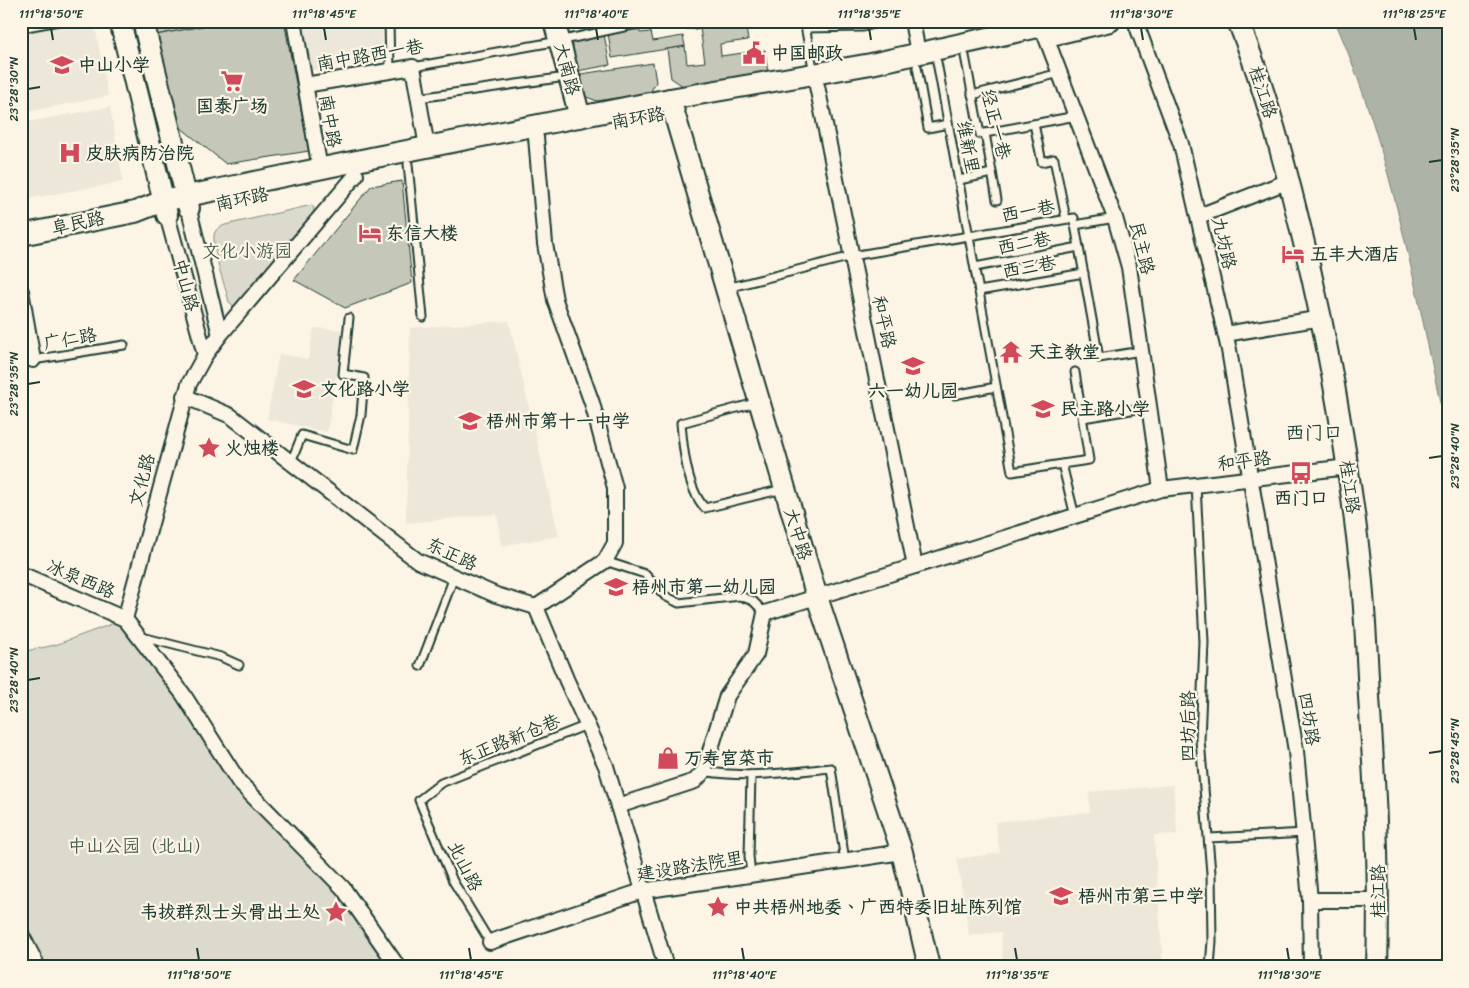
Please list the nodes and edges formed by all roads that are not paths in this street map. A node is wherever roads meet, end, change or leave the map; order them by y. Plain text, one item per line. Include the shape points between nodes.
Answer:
1 (59, 21) edge
2 (120, 21) edge
3 (143, 21) edge
4 (294, 21) edge
5 (389, 21) edge
6 (554, 21) edge
7 (714, 21) edge
8 (885, 21) edge
9 (912, 21) edge
10 (1065, 21) edge
11 (1110, 21) edge
12 (1135, 21) edge
13 (1238, 21) edge
14 (805, 25) edge
15 (21, 28) edge
16 (1043, 28) edge
17 (559, 41) junction
18 (965, 56) junction
19 (917, 60) junction
20 (936, 62) junction
21 (414, 67) junction
22 (390, 70) junction
23 (1060, 74) junction
24 (569, 76) junction
25 (815, 80) junction
26 (305, 85) junction
27 (972, 95) junction
28 (418, 98) junction
29 (672, 105) junction
30 (1076, 116) junction
31 (580, 117) junction
32 (948, 124) junction
33 (1034, 124) junction
34 (985, 133) junction
35 (536, 137) junction
36 (427, 147) junction
37 (408, 164) junction
38 (320, 169) junction
39 (992, 173) junction
40 (356, 175) junction
41 (959, 180) junction
42 (1289, 181) junction
43 (997, 200) dead end
44 (188, 203) junction
45 (165, 208) junction
46 (1199, 216) junction
47 (1115, 218) junction
48 (1066, 219) junction
49 (1075, 225) junction
50 (21, 235) edge
51 (970, 237) junction
52 (1079, 247) junction
53 (852, 256) junction
54 (975, 267) junction
55 (1084, 273) junction
56 (726, 288) junction
57 (21, 291) edge
58 (979, 291) junction
59 (423, 317) dead end
60 (349, 318) dead end
61 (1322, 318) junction
62 (1225, 334) junction
63 (220, 336) junction
64 (124, 345) dead end
65 (1141, 351) junction
66 (205, 355) junction
67 (27, 361) edge
68 (1075, 372) dead end
69 (996, 387) junction
70 (954, 395) dead end
71 (184, 396) junction
72 (759, 402) junction
73 (1149, 407) junction
74 (1083, 418) junction
75 (291, 462) junction
76 (1062, 464) junction
77 (1348, 467) junction
78 (1251, 480) junction
79 (1196, 485) junction
80 (785, 489) junction
81 (1161, 489) junction
82 (1075, 516) junction
83 (605, 561) junction
84 (915, 566) junction
85 (21, 574) edge
86 (454, 577) junction
87 (817, 597) junction
88 (536, 607) junction
89 (765, 613) junction
90 (125, 618) junction
91 (139, 636) junction
92 (239, 664) dead end
93 (420, 666) dead end
94 (587, 725) junction
95 (704, 772) junction
96 (751, 775) junction
97 (420, 800) joint
98 (618, 806) junction
99 (1305, 833) junction
100 (1209, 838) junction
101 (902, 852) junction
102 (845, 861) junction
103 (751, 874) junction
104 (642, 891) junction
105 (1310, 900) junction
106 (1379, 900) junction
107 (21, 934) edge
108 (490, 942) joint
109 (666, 965) edge
110 (38, 967) edge
111 (398, 967) edge
112 (647, 967) edge
113 (929, 967) edge
114 (1210, 967) edge
115 (1311, 967) edge
116 (1377, 967) edge

1 - 15 lane
2 - 45 street, 中山路
3 - 44 street, 中山路
4 - 26 street, 南中路
5 - 22 lane
6 - 17 street, 大南路
7 - 17 lane, 南中路西一巷 via 633,25
8 - 14 lane via 864,27
9 - 19 street
10 - 16 street, 南环路
11 - 16 street, 南环路
12 - 46 street, 九坊路 via 1182,144
13 - 42 street, 桂江路 via 1269,105
14 - 25 lane
16 - 18 street, 南环路
16 - 19 street, 南环路
16 - 23 street, 民主路
17 - 21 lane, 南中路西一巷
17 - 24 street, 大南路
18 - 20 street, 南环路
18 - 27 lane, 经正一巷
19 - 20 street, 南环路
19 - 25 street, 南环路
19 - 32 lane via 928,128
20 - 32 lane, 维新里
21 - 22 street, 南中路西一巷
21 - 28 street
22 - 26 street, 南中路西一巷
23 - 27 lane
23 - 30 street, 民主路
24 - 28 lane
24 - 31 street, 大南路
25 - 29 street, 南环路
25 - 53 street, 和平路
26 - 38 street, 南中路
27 - 34 lane, 经正一巷 via 980,134
28 - 36 street
29 - 31 street, 南环路
29 - 35 street, 南环路
29 - 56 street, 大中路
30 - 33 lane
30 - 47 street, 民主路
31 - 36 street, 南环路
32 - 41 lane, 维新里
33 - 34 lane
33 - 48 lane via 1042,162 1054,160
34 - 39 lane, 经正一巷
35 - 37 street, 南环路
35 - 83 street via 545,244 555,300 592,404 615,488 614,543
36 - 38 street, 南环路
37 - 40 street, 南环路
37 - 59 lane
38 - 44 street, 南环路
39 - 41 lane
39 - 43 lane, 经正一巷
40 - 44 street, 南环路
40 - 63 street
41 - 51 lane, 维新里
42 - 46 street
42 - 61 street, 桂江路
44 - 45 street, 南环路
44 - 63 street, 中山路
45 - 50 street, 阜民路
45 - 66 street, 中山路
46 - 62 street, 九坊路
47 - 49 lane, 西一巷
47 - 65 street, 民主路 via 1129,267
48 - 49 lane, 西一巷 via 1074,218
48 - 51 lane, 西一巷
49 - 52 lane
51 - 53 lane, 西一巷
51 - 54 lane, 维新里
52 - 54 lane, 西二巷
52 - 55 lane
53 - 56 lane, 西一巷
53 - 84 street, 和平路
54 - 58 lane, 维新里
55 - 58 lane, 西三巷
55 - 65 lane via 1099,358
56 - 72 street, 大中路
57 - 67 street
58 - 69 lane, 维新里
60 - 75 lane via 343,374 364,378 353,450 302,435
61 - 62 street
61 - 77 street, 桂江路
62 - 78 street, 九坊路
63 - 66 street, 文化路
64 - 67 lane, 广仁路
65 - 73 street, 民主路
66 - 71 street, 文化路
68 - 74 lane
69 - 70 lane
69 - 76 lane, 维新里 via 1012,472
71 - 75 street, 东正路 via 231,416
71 - 90 street, 文化路
72 - 80 street, 大中路
72 - 80 lane via 681,423 683,452 698,500 705,508
73 - 74 lane
73 - 81 street, 民主路
74 - 76 lane via 1089,460
75 - 86 street, 东正路 via 418,561
76 - 82 lane
77 - 78 street, 和平路
77 - 106 street, 桂江路 via 1361,573
78 - 79 street, 和平路
78 - 99 street, 四坊路 via 1296,751
79 - 81 street, 和平路
79 - 100 lane, 四坊后路 via 1204,642 1200,740
80 - 87 street, 大中路
81 - 82 street, 和平路
82 - 84 street, 和平路
83 - 88 street
83 - 89 lane via 646,574 665,596 679,602 740,596 753,601
84 - 87 street, 和平路
85 - 90 street, 冰泉西路
86 - 88 street, 东正路
86 - 93 lane
87 - 89 street, 和平路
87 - 101 street, 大中路
88 - 94 street
89 - 95 street via 756,654 727,696
90 - 91 street
91 - 92 lane
91 - 111 street via 183,694 239,782 342,888
94 - 97 lane, 东正路新仓巷 via 441,783
94 - 98 street via 606,766
95 - 96 lane
95 - 98 street via 695,781
96 - 102 lane via 830,768
96 - 103 lane via 748,856
97 - 108 lane, 北山路 via 453,881
98 - 104 street
99 - 100 lane
99 - 105 street, 四坊路
100 - 114 lane, 四坊后路
101 - 102 street, 建设路法院里
101 - 113 street, 大中路
102 - 103 street, 建设路法院里
103 - 104 street, 建设路法院里
104 - 108 street, 建设路法院里
104 - 109 street
105 - 106 street
105 - 115 street, 四坊路
106 - 116 street, 桂江路
107 - 110 street
109 - 112 lane

